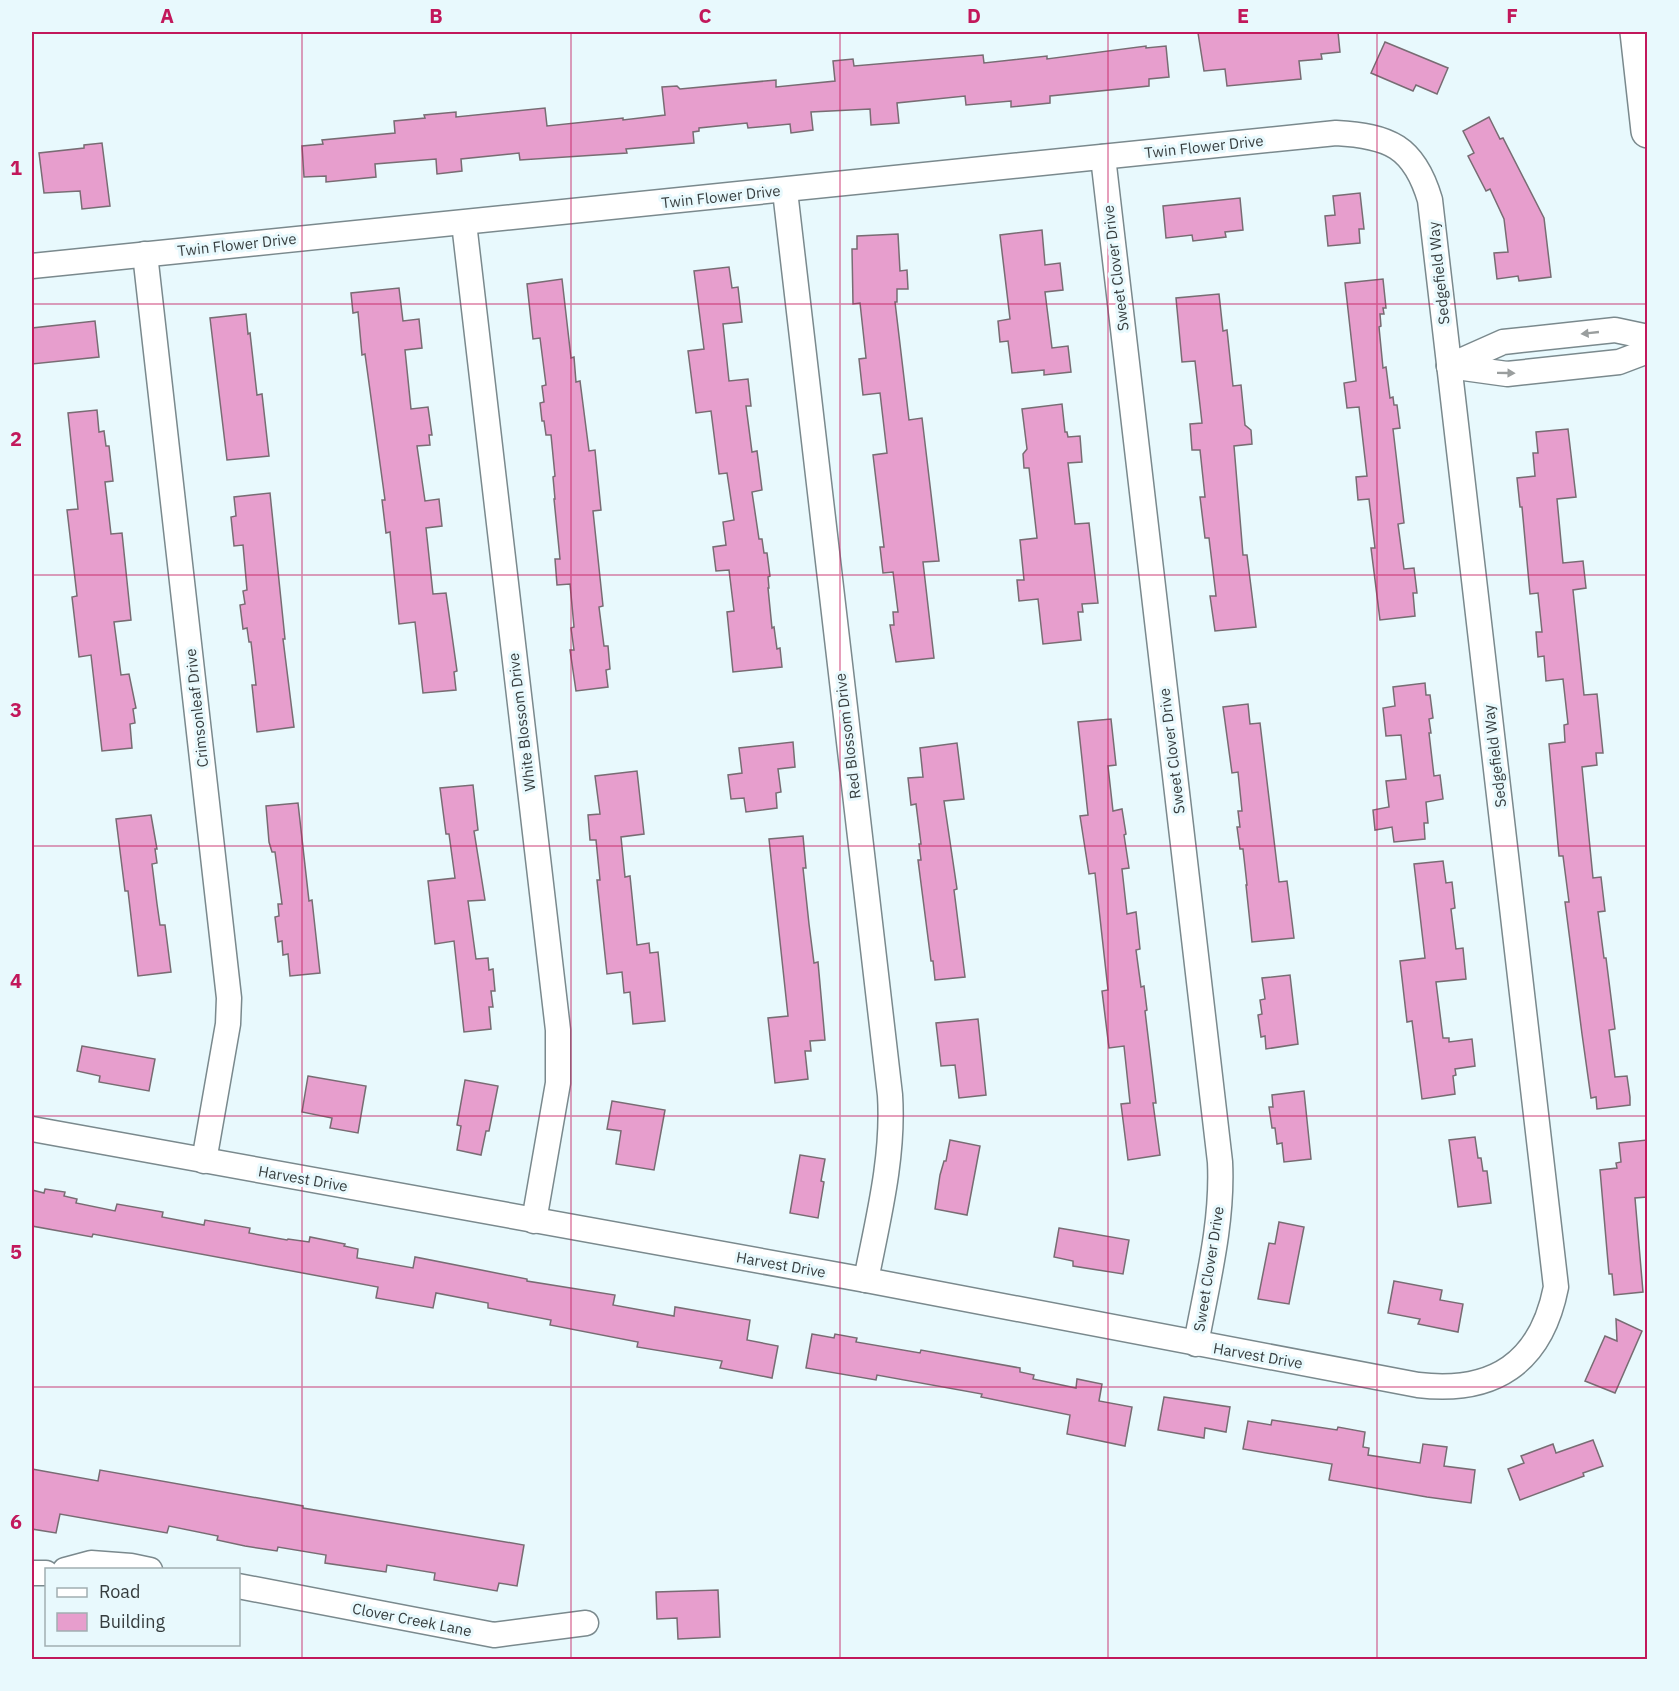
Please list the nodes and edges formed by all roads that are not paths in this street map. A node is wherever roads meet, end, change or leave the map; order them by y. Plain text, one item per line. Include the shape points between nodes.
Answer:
1 (1637, 32) edge
2 (1647, 131) edge
3 (1406, 154) joint
4 (1103, 157) junction
5 (785, 190) junction
6 (464, 223) junction
7 (145, 254) junction
8 (32, 266) edge
9 (1647, 338) edge
10 (1647, 351) edge
11 (1449, 366) junction
12 (32, 1129) edge
13 (204, 1161) junction
14 (534, 1221) junction
15 (867, 1280) junction
16 (1197, 1344) junction
17 (1524, 1357) joint
18 (70, 1568) edge
19 (144, 1568) edge
20 (240, 1586) edge
21 (586, 1623) dead end

1 - 2 street
3 - 4 street, Twin Flower Drive via 1381,139 1336,133
3 - 11 street, Sedgefield Way via 1424,179 1430,200
4 - 5 street, Twin Flower Drive
4 - 16 street, Sweet Clover Drive via 1220,1162 1220,1216
5 - 6 street, Twin Flower Drive
5 - 15 street, Red Blossom Drive via 890,1095 888,1163
6 - 7 street, Twin Flower Drive
6 - 14 street, White Blossom Drive via 558,1030 558,1083
7 - 8 street, Twin Flower Drive
7 - 13 street, Crimsonleaf Drive via 229,998
9 -> 11 street via 1615,330 1503,342
11 -> 10 street via 1507,374 1619,362
11 - 17 street, Sedgefield Way via 1556,1287 1551,1309
12 - 13 street, Harvest Drive
13 - 14 street, Harvest Drive
14 - 15 street, Harvest Drive
15 - 16 street, Harvest Drive
16 - 17 street, Harvest Drive via 1445,1388 1484,1381
18 - 19 street via 91,1563
20 - 21 street, Clover Creek Lane via 494,1635

